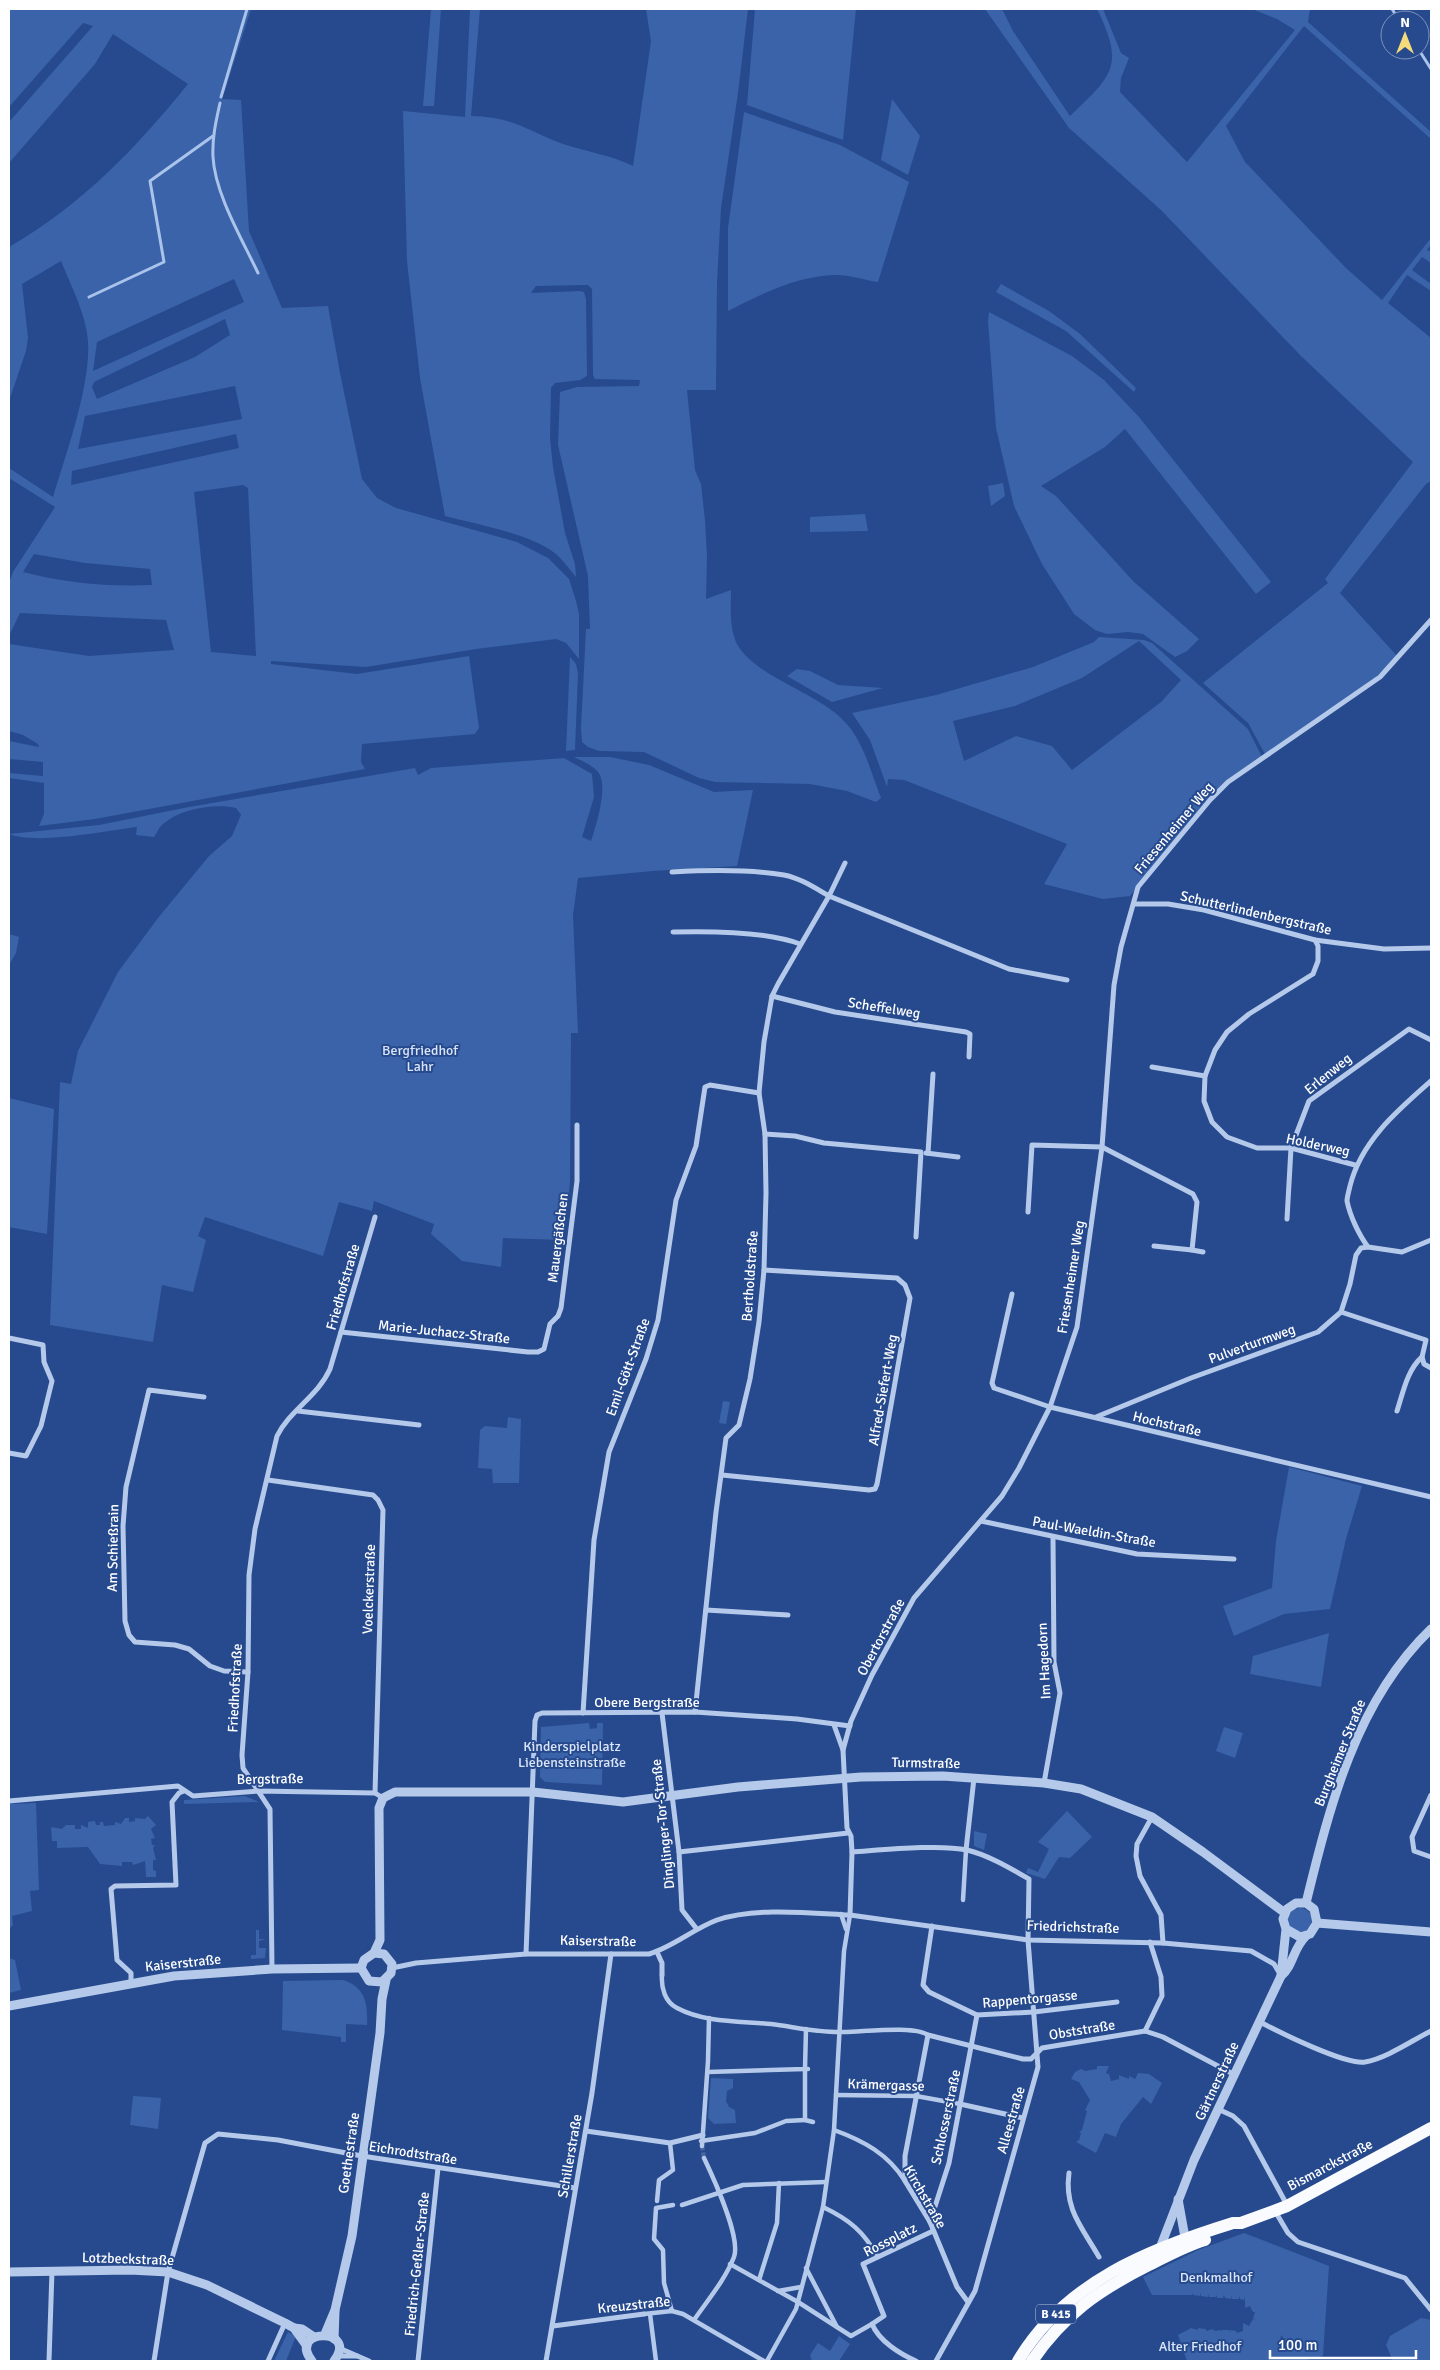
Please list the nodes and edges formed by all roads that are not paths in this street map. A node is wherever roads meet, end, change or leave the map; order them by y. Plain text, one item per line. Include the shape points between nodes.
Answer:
1 (1431, 620) edge
2 (845, 863) dead end
3 (672, 872) dead end
4 (829, 896) junction
5 (1134, 904) junction
6 (673, 932) dead end
7 (1315, 940) junction
8 (800, 944) junction
9 (1431, 948) edge
10 (1068, 980) dead end
11 (772, 996) junction
12 (1431, 1040) edge
13 (969, 1057) dead end
14 (1152, 1066) dead end
15 (934, 1074) dead end
16 (1205, 1076) junction
17 (1431, 1081) edge
18 (759, 1093) junction
19 (577, 1125) dead end
20 (765, 1134) junction
21 (1102, 1147) junction
22 (1291, 1148) junction
23 (921, 1152) junction
24 (928, 1153) junction
25 (958, 1157) dead end
26 (1355, 1165) junction
27 (1028, 1212) dead end
28 (375, 1217) dead end
29 (1287, 1219) dead end
30 (916, 1237) dead end
31 (1431, 1240) edge
32 (1154, 1246) dead end
33 (1368, 1247) junction
34 (1192, 1250) junction
35 (1202, 1252) dead end
36 (764, 1270) junction
37 (1012, 1294) dead end
38 (1342, 1312) junction
39 (341, 1332) junction
40 (9, 1338) edge
41 (1429, 1339) edge
42 (544, 1349) joint
43 (1422, 1357) junction
44 (1431, 1368) edge
45 (204, 1397) dead end
46 (1050, 1407) junction
47 (298, 1411) junction
48 (1397, 1411) dead end
49 (1095, 1417) junction
50 (420, 1425) dead end
51 (9, 1453) edge
52 (722, 1475) junction
53 (268, 1480) junction
54 (1431, 1497) edge
55 (981, 1521) junction
56 (1053, 1537) junction
57 (1234, 1558) dead end
58 (706, 1610) junction
59 (788, 1615) dead end
60 (1431, 1629) edge
61 (248, 1672) junction
62 (695, 1712) junction
63 (662, 1713) junction
64 (583, 1714) junction
65 (834, 1725) junction
66 (850, 1726) junction
67 (843, 1750) junction
68 (843, 1778) junction
69 (974, 1778) junction
70 (1044, 1783) junction
71 (184, 1791) junction
72 (258, 1791) junction
73 (533, 1792) junction
74 (1431, 1795) edge
75 (379, 1796) junction
76 (672, 1797) junction
77 (9, 1801) edge
78 (1152, 1817) junction
79 (848, 1833) junction
80 (966, 1850) junction
81 (679, 1852) junction
82 (852, 1852) junction
83 (1431, 1857) edge
84 (963, 1900) dead end
85 (1306, 1903) junction
86 (1284, 1913) junction
87 (841, 1914) junction
88 (853, 1915) junction
89 (1318, 1923) junction
90 (932, 1926) junction
91 (696, 1928) junction
92 (1286, 1929) junction
93 (846, 1930) junction
94 (1431, 1932) edge
95 (1306, 1936) junction
96 (380, 1940) junction
97 (1028, 1940) junction
98 (1150, 1942) junction
99 (1163, 1943) junction
100 (657, 1952) junction
101 (374, 1953) junction
102 (384, 1954) junction
103 (526, 1954) junction
104 (611, 1954) junction
105 (362, 1968) junction
106 (392, 1968) junction
107 (272, 1969) junction
108 (662, 1975) joint
109 (1280, 1976) junction
110 (386, 1980) junction
111 (131, 1982) junction
112 (374, 1983) junction
113 (382, 1999) junction
114 (1117, 2002) dead end
115 (9, 2006) edge
116 (1034, 2012) junction
117 (977, 2015) junction
118 (709, 2018) junction
119 (1260, 2022) junction
120 (806, 2029) junction
121 (1145, 2031) junction
122 (1431, 2031) edge
123 (839, 2032) junction
124 (928, 2035) junction
125 (972, 2046) junction
126 (1038, 2052) junction
127 (806, 2069) junction
128 (708, 2072) junction
129 (1236, 2075) junction
130 (836, 2094) junction
131 (916, 2096) junction
132 (960, 2104) junction
133 (1220, 2110) junction
134 (1023, 2118) junction
135 (805, 2120) junction
136 (813, 2122) dead end
137 (1431, 2128) edge
138 (834, 2130) junction
139 (586, 2131) junction
140 (703, 2135) junction
141 (670, 2144) junction
142 (362, 2156) junction
143 (704, 2158) tunnel mouth
144 (438, 2168) junction
145 (1069, 2172) dead end
146 (905, 2181) junction
147 (826, 2182) junction
148 (779, 2183) junction
149 (575, 2188) junction
150 (720, 2192) junction
151 (1178, 2199) junction
152 (657, 2201) dead end
153 (673, 2205) dead end
154 (682, 2205) dead end
155 (1287, 2206) junction
156 (823, 2207) junction
157 (1275, 2211) junction
158 (930, 2222) junction
159 (1170, 2225) junction
160 (933, 2231) junction
161 (1183, 2242) junction
162 (1160, 2248) junction
163 (878, 2257) junction
164 (1099, 2257) dead end
165 (730, 2264) junction
166 (806, 2268) junction
167 (52, 2271) junction
168 (9, 2272) edge
169 (168, 2272) junction
170 (759, 2280) junction
171 (802, 2287) junction
172 (778, 2291) junction
173 (798, 2302) junction
174 (968, 2302) junction
175 (335, 2310) junction
176 (1431, 2310) edge
177 (672, 2311) junction
178 (644, 2314) joint
179 (650, 2314) junction
180 (694, 2320) junction
181 (286, 2323) junction
182 (872, 2324) junction
183 (553, 2326) junction
184 (294, 2328) junction
185 (837, 2328) junction
186 (324, 2334) junction
187 (314, 2337) junction
188 (307, 2346) junction
189 (336, 2351) edge
190 (49, 2361) edge
191 (154, 2361) edge
192 (268, 2361) edge
193 (312, 2361) edge
194 (370, 2361) edge
195 (418, 2361) edge
196 (546, 2361) edge
197 (656, 2361) edge
198 (764, 2361) edge
199 (768, 2361) edge
200 (916, 2361) edge
201 (936, 2361) edge
202 (1018, 2361) edge
203 (1032, 2361) edge

1 - 5 street, Friesenheimer Weg via 1380,677 1217,792 1138,888
2 - 4 street, Bertholdstraße
3 - 4 street via 784,875 801,880
4 - 8 street, Bertholdstraße
4 - 10 street via 1009,969
5 - 7 street, Schutterlindenbergstraße via 1168,904 1204,910
5 - 21 street, Friesenheimer Weg via 1114,985
6 - 8 street via 731,932
7 - 9 street, Schutterlindenbergstraße via 1384,948
7 - 16 street, Holderweg via 1318,961 1312,974 1227,1032 1215,1050
8 - 11 street, Bertholdstraße
11 - 13 street, Scheffelweg via 835,1012 966,1032 970,1034
11 - 18 street, Bertholdstraße
12 - 22 street, Erlenweg via 1409,1029 1309,1101
14 - 16 street
15 - 24 street
16 - 22 street, Holderweg via 1204,1101 1212,1122 1227,1137 1256,1148
17 - 26 street via 1394,1114
18 - 20 street, Bertholdstraße
18 - 64 street, Emil-Gött-Straße via 710,1085 703,1092 696,1146 676,1200 658,1320 609,1452 594,1540
19 - 42 street, Mauergäßchen via 577,1181 561,1308 550,1324
20 - 23 street
20 - 36 street, Bertholdstraße
21 - 27 street via 1032,1145
21 - 34 street via 1193,1194 1197,1202
21 - 46 street, Friesenheimer Weg via 1076,1327
22 - 26 street, Holderweg
22 - 29 street, Erlenweg
23 - 24 street
23 - 30 street
24 - 25 street
26 - 33 street via 1347,1200
28 - 39 street, Friedhofstraße
31 - 33 street via 1402,1252
32 - 34 street
33 - 38 street via 1361,1248 1356,1255
34 - 35 street
36 - 52 street, Bertholdstraße via 750,1379 739,1425 726,1438
36 - 52 street, Alfred-Siefert-Weg via 897,1278 905,1285 910,1298 877,1484 875,1489 869,1490
37 - 46 street, Hochstraße via 992,1384 997,1390
38 - 41 street
38 - 49 street, Pulverturmweg via 1318,1332 1190,1378
39 - 42 street, Marie-Juchacz-Straße via 528,1352
39 - 47 street, Friedhofstraße via 324,1382
40 - 51 street via 43,1345 44,1362 52,1381 41,1426 26,1456
41 - 43 street
43 - 44 street via 1424,1364
43 - 48 street via 1410,1373
45 - 61 street, Am Schießrain via 149,1390 126,1487 122,1526 125,1621 135,1642 175,1645 189,1650 210,1666 224,1671
46 - 49 street, Hochstraße
46 - 55 street, Obertorstraße via 1020,1468
47 - 50 street
47 - 53 street, Friedhofstraße via 278,1436
49 - 54 street, Hochstraße
52 - 58 street, Bertholdstraße
53 - 61 street, Friedhofstraße via 255,1529 249,1575
53 - 75 street, Voelckerstraße via 373,1495 383,1510
55 - 56 street, Paul-Waeldin-Straße
55 - 66 street, Obertorstraße via 914,1598 872,1675
56 - 57 street, Paul-Waeldin-Straße via 1137,1554
56 - 70 street, Im Hagedorn via 1054,1662 1060,1693
58 - 59 street
58 - 62 street, Bertholdstraße
60 - 85 street, Burgheimer Straße via 1393,1672 1368,1713 1335,1794
61 - 72 street, Friedhofstraße via 243,1768
62 - 63 street, Obere Bergstraße
62 - 65 street, Obere Bergstraße
63 - 64 street, Obere Bergstraße
63 - 76 street, Dinglinger-Tor-Straße
64 - 73 street, Obere Bergstraße via 537,1715
65 - 66 street, Obere Bergstraße
65 - 67 street
66 - 67 street, Obertorstraße
67 - 68 street, Obertorstraße
68 - 69 street, Turmstraße
68 - 76 street, Turmstraße via 738,1787
68 - 79 street, Obertorstraße
69 - 70 street, Turmstraße
69 - 80 street
70 - 78 street, Turmstraße via 1081,1789
71 - 72 street, Bergstraße via 193,1796
71 - 77 street, Bergstraße via 178,1786
71 - 111 street via 172,1802 176,1885 115,1886 111,1889 116,1960 131,1973
72 - 75 street, Bergstraße
72 - 107 street, Friedhofstraße via 270,1809
73 - 75 street, Bergstraße via 394,1792
73 - 76 street, Turmstraße via 623,1802
73 - 103 street
74 - 83 street via 1412,1838 1414,1851
75 - 96 street
76 - 81 street, Dinglinger-Tor-Straße
78 - 86 street, Turmstraße
78 - 99 street via 1138,1844 1137,1869 1161,1915
79 - 81 street
79 - 82 street, Obertorstraße
80 - 82 street
80 - 84 street
80 - 97 street, Alleestraße via 1029,1879
81 - 91 street, Dinglinger-Tor-Straße via 682,1910
82 - 88 street, Obertorstraße
85 - 86 street via 1296,1903
85 - 89 street via 1314,1909
86 - 92 street
87 - 88 street, Kaiserstraße
87 - 91 street, Kaiserstraße via 758,1913 718,1920
87 - 93 street
88 - 90 street, Friedrichstraße
88 - 93 street
89 - 94 street
89 - 95 street
90 - 97 street, Friedrichstraße
90 - 117 street, Rappentorgasse via 923,1985 929,1992
91 - 100 street, Kaiserstraße
92 - 95 street via 1295,1936
92 - 109 street, Gärtnerstraße
93 - 123 street
95 - 109 street, Gärtnerstraße via 1300,1941 1289,1970
96 - 101 street
96 - 102 street
97 - 98 street, Friedrichstraße
97 - 116 street, Alleestraße
98 - 99 street, Friedrichstraße
98 - 121 street via 1161,1977 1162,1996
99 - 109 street, Friedrichstraße via 1251,1951 1274,1964
100 - 104 street, Kaiserstraße
100 - 108 street via 662,1963
101 - 102 street
101 - 105 street via 366,1957
102 - 106 street
103 - 104 street, Kaiserstraße
103 - 106 street, Kaiserstraße
104 - 139 street, Schillerstraße
105 - 107 street, Kaiserstraße
105 - 112 street, Goethestraße via 365,1978
106 - 110 street, Goethestraße
107 - 111 street, Kaiserstraße
108 - 118 street, Obststraße via 663,1989 671,2003
109 - 119 street, Gärtnerstraße
110 - 112 street
110 - 113 street, Goethestraße
111 - 115 street, Kaiserstraße
112 - 113 street, Goethestraße
113 - 142 street, Goethestraße
114 - 116 street, Rappentorgasse
116 - 117 street, Rappentorgasse
116 - 126 street, Alleestraße
117 - 125 street, Schlosserstraße
118 - 120 street, Obststraße
118 - 128 street
119 - 122 street via 1291,2038 1362,2062 1373,2060
119 - 129 street, Gärtnerstraße
120 - 123 street, Obststraße
120 - 127 street
121 - 126 street, Obststraße via 1042,2048
121 - 129 street, Obststraße
123 - 124 street, Obststraße via 909,2031
123 - 130 street
124 - 125 street, Obststraße
124 - 131 street
125 - 126 street, Obststraße via 1023,2059 1031,2059
125 - 132 street, Schlosserstraße
126 - 134 street, Alleestraße via 1038,2068
127 - 128 street
127 - 135 street
128 - 140 street
129 - 133 street, Gärtnerstraße
130 - 131 street, Krämergasse
130 - 138 street
131 - 132 street, Krämergasse
131 - 146 street via 905,2156
132 - 134 street, Krämergasse
132 - 158 street, Schlosserstraße via 949,2163
133 - 151 street, Gärtnerstraße
133 - 155 street via 1244,2126
134 - 174 street, Alleestraße via 975,2291
135 - 136 street
135 - 140 street via 786,2121 754,2134 702,2144
137 - 155 main road, Bismarckstraße / B 415
138 - 146 street, Kirchstraße via 873,2147 896,2167
138 - 147 street
139 - 141 street
139 - 149 street, Schillerstraße
140 - 141 street
141 - 152 street via 673,2170 659,2180
142 - 144 street, Eichrodtstraße
142 - 169 street, Eichrodtstraße via 278,2140 218,2134 205,2143
142 - 175 street, Goethestraße via 352,2236
143 - 150 street
144 - 149 street, Eichrodtstraße
144 - 195 street, Friedrich-Geßler-Straße
145 - 164 street via 1068,2197
146 - 158 street, Kirchstraße
147 - 148 street
147 - 156 street
148 - 150 street via 743,2185
148 - 170 street via 777,2223
149 - 183 street, Schillerstraße
150 - 154 street
150 - 165 street via 734,2240 735,2252
151 - 159 street, Gärtnerstraße
151 - 161 street
153 - 177 street via 656,2208 654,2239 663,2250 664,2283
155 - 157 main road, Bismarckstraße / B 415
156 - 163 street via 852,2223
156 - 166 street
157 - 161 main road, Bismarckstraße / B 415
157 - 176 street via 1288,2233 1298,2242 1405,2278
158 - 160 street, Kirchstraße
159 - 161 street
159 - 162 street, Gärtnerstraße
160 - 163 street, Rossplatz
160 - 174 street, Kirchstraße via 957,2287
161 - 162 main road, B 415
161 - 203 main road, B 415 via 1077,2308
162 - 202 main road, B 415 via 1104,2276 1067,2302
163 - 182 street, Rossplatz via 863,2264 884,2316
165 - 170 street
165 - 180 street
166 - 171 street
166 - 185 street
167 - 168 street, Lotzbeckstraße
167 - 169 street, Lotzbeckstraße
167 - 190 street
169 - 181 street, Lotzbeckstraße via 207,2285
169 - 191 street
170 - 172 street
171 - 172 street
171 - 173 street
172 - 173 street
173 - 185 street
173 - 199 street
174 - 201 street
175 - 186 street, Goethestraße
175 - 189 street, Goethestraße
177 - 179 street, Kreuzstraße
177 - 180 street, Kreuzstraße
178 - 179 street, Kreuzstraße
178 - 183 street, Kreuzstraße
179 - 197 street
180 - 198 street, Kreuzstraße
181 - 184 street, Lotzbeckstraße
181 - 192 street
182 - 185 street via 852,2336
182 - 200 street via 876,2333 904,2356
183 - 196 street, Schillerstraße
184 - 187 street, Lotzbeckstraße
184 - 188 street, Lotzbeckstraße
186 - 187 street
186 - 189 street
187 - 188 street
188 - 193 street, Lotzbeckstraße
189 - 194 street

